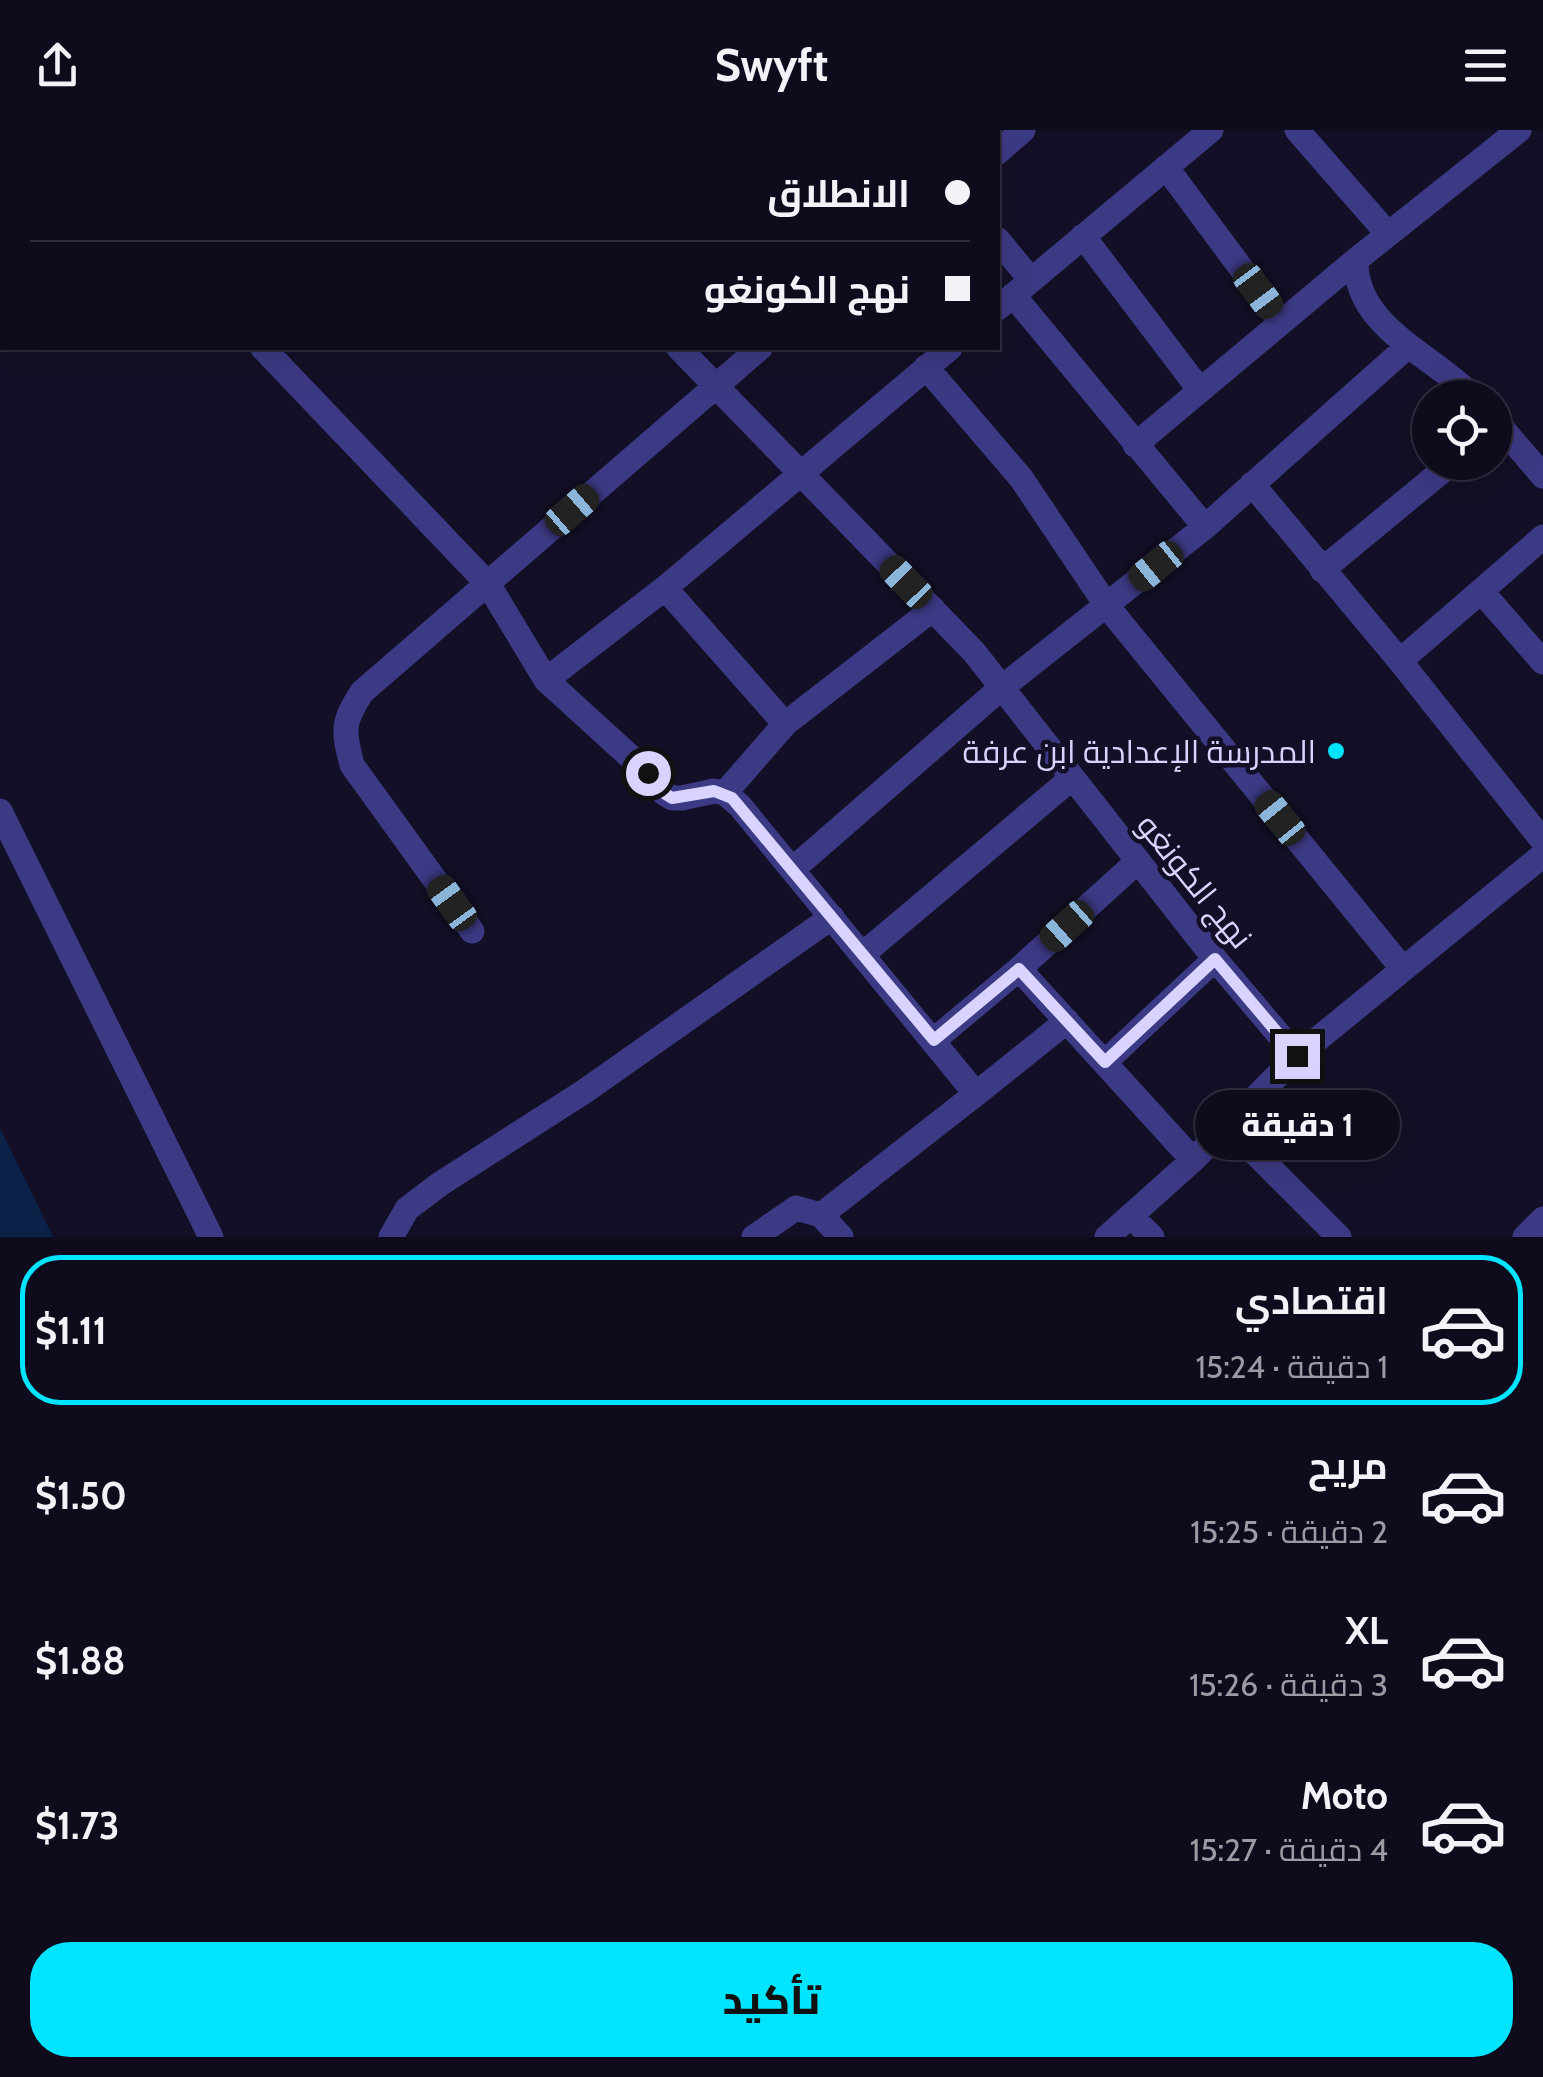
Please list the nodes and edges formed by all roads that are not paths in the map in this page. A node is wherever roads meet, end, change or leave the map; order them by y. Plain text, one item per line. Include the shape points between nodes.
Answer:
1 (1023, 130) edge
2 (1211, 130) edge
3 (1298, 130) edge
4 (1519, 130) edge
5 (1000, 150) edge
6 (1166, 168) junction
7 (1388, 234) junction
8 (1083, 236) junction
9 (1000, 247) edge
10 (1356, 260) junction
11 (1014, 294) edge
12 (1281, 322) junction
13 (1407, 347) junction
14 (265, 350) edge
15 (681, 350) edge
16 (758, 350) edge
17 (947, 350) edge
18 (926, 367) junction
19 (1450, 380) edge
20 (713, 386) junction
21 (1200, 389) junction
22 (1512, 442) edge
23 (1135, 445) junction
24 (798, 473) junction
25 (1543, 476) edge
26 (1431, 480) edge
27 (1252, 484) junction
28 (1205, 527) junction
29 (1543, 537) edge
30 (1322, 570) junction
31 (488, 584) junction
32 (666, 588) junction
33 (1481, 591) junction
34 (1107, 606) junction
35 (933, 609) junction
36 (1400, 661) junction
37 (1543, 662) edge
38 (546, 680) junction
39 (1000, 689) junction
40 (785, 724) junction
41 (1072, 778) junction
42 (725, 794) junction
43 (0, 812) edge
44 (1543, 841) edge
45 (1543, 855) edge
46 (1138, 861) junction
47 (792, 869) junction
48 (832, 917) junction
49 (472, 930) dead end
50 (863, 954) junction
51 (1215, 959) junction
52 (1019, 969) junction
53 (1403, 970) junction
54 (1067, 1021) junction
55 (934, 1040) junction
56 (1297, 1056) junction
57 (1105, 1062) junction
58 (976, 1094) junction
59 (1228, 1126) junction
60 (1193, 1160) junction
61 (821, 1215) junction
62 (1132, 1217) junction
63 (1543, 1219) edge
64 (211, 1237) edge
65 (391, 1237) edge
66 (754, 1237) edge
67 (841, 1237) edge
68 (1107, 1237) edge
69 (1152, 1237) edge
70 (1340, 1237) edge
71 (1525, 1237) edge

1 - 5 street
2 - 6 street
3 - 7 street
4 - 7 street
6 - 8 street
6 - 12 street
7 - 10 street
8 - 11 street
8 - 21 street
9 - 11 street
10 - 12 street
10 - 13 street via 1362,294
11 - 23 street
12 - 21 street
13 - 19 street
13 - 27 street
14 - 31 street
15 - 20 street, نهج الكونغو
16 - 20 street
17 - 18 street
18 - 24 street
18 - 34 street via 1021,478
20 - 24 street, نهج الكونغو
20 - 31 street
21 - 23 street
22 - 25 street
23 - 28 street
24 - 32 street
24 - 35 street, نهج الكونغو
26 - 30 street
27 - 28 street
27 - 30 street
28 - 34 street
29 - 33 street
30 - 36 street
31 - 38 street
31 - 49 street via 362,692 346,716 344,734 352,765
32 - 38 street
32 - 40 street
33 - 36 street
33 - 37 street
34 - 39 street
34 - 53 street
35 - 39 street, نهج الكونغو
35 - 40 street
36 - 44 street
38 - 42 street via 664,793
39 - 41 street, نهج الكونغو
39 - 47 street
40 - 42 street
41 - 46 street, نهج الكونغو
41 - 50 street
42 - 47 street
43 - 64 street
45 - 53 street
46 - 51 street, نهج الكونغو
46 - 52 street
47 - 48 street
48 - 50 street
48 - 65 street via 440,1184 407,1210
50 - 55 street
51 - 56 street, نهج الكونغو
51 - 57 street
52 - 54 street
52 - 55 street
53 - 56 street
54 - 57 street
54 - 58 street
55 - 58 street
56 - 59 street
57 - 60 street
58 - 61 street
59 - 60 street
59 - 70 street
60 - 62 street
61 - 66 street via 796,1208
61 - 67 street
62 - 68 street
62 - 69 street
63 - 71 street

